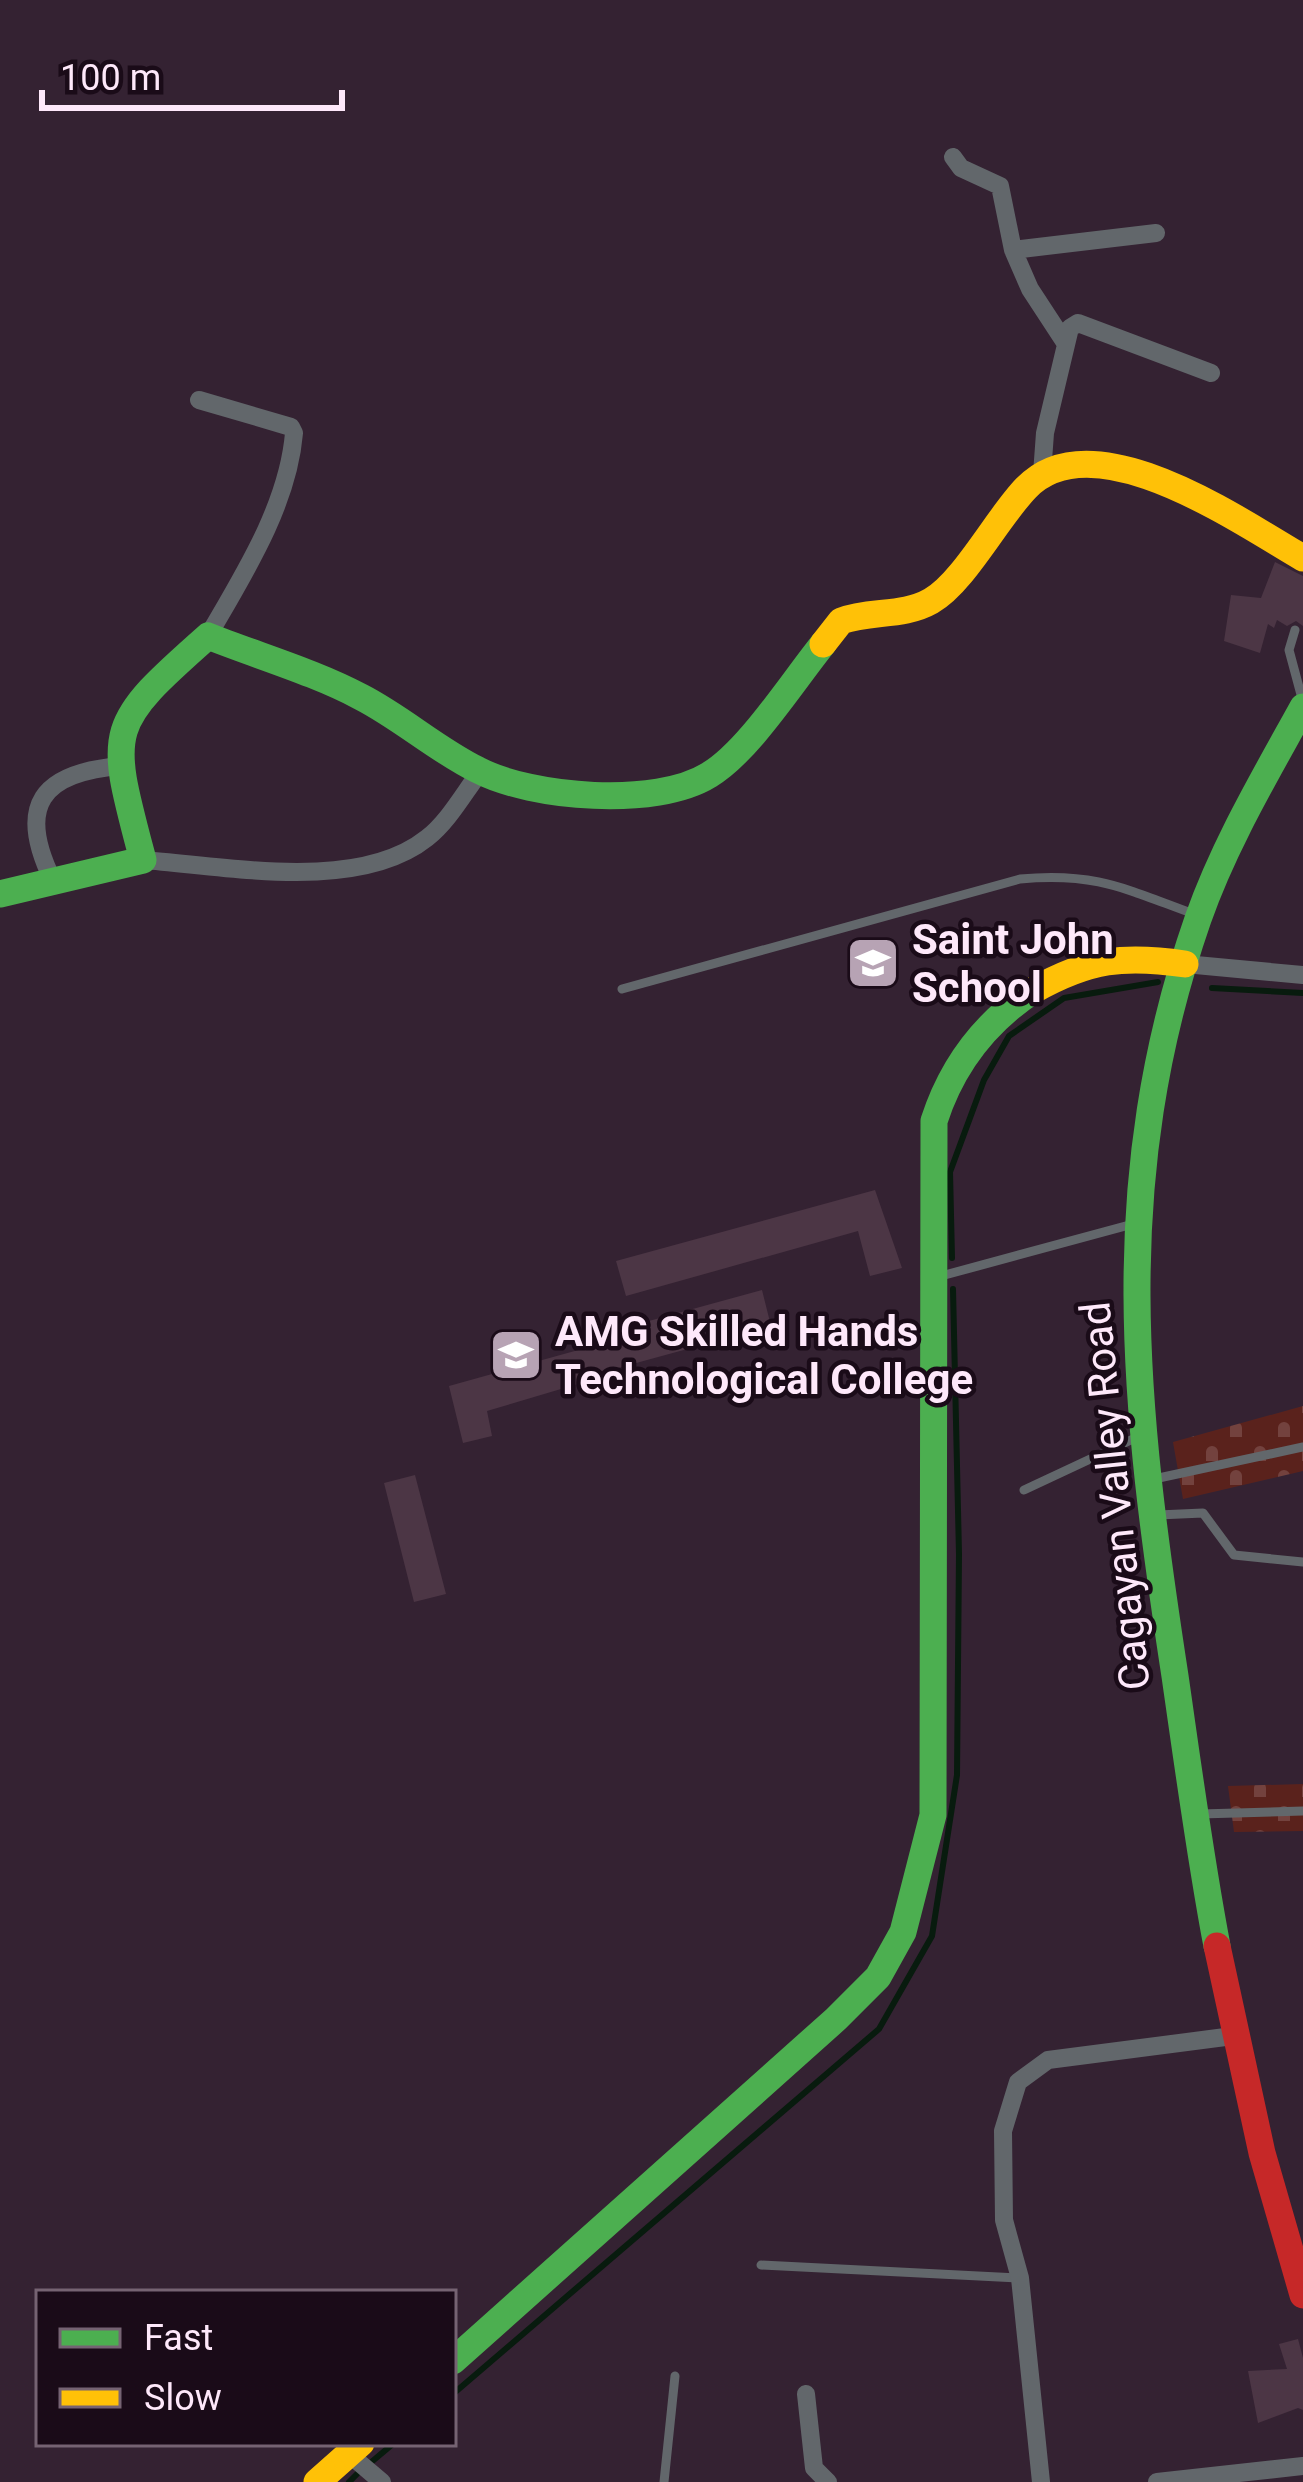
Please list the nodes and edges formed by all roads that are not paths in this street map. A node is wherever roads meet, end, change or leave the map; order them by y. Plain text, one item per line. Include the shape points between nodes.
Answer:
1 (953, 157) dead end
2 (1156, 233) dead end
3 (1013, 250) junction
4 (1064, 341) junction
5 (1211, 374) dead end
6 (199, 400) dead end
7 (1042, 474) junction
8 (1303, 558) edge
9 (1295, 630) dead end
10 (208, 636) junction
11 (1303, 705) edge
12 (122, 766) junction
13 (480, 772) junction
14 (143, 860) junction
15 (53, 881) junction
16 (0, 894) edge
17 (1199, 916) junction
18 (1185, 964) junction
19 (1303, 975) edge
20 (622, 989) dead end
21 (1138, 1222) junction
22 (934, 1278) junction
23 (1143, 1434) junction
24 (1303, 1447) edge
25 (1148, 1480) junction
26 (1024, 1490) dead end
27 (1153, 1515) junction
28 (1303, 1562) edge
29 (1303, 1811) edge
30 (1194, 1814) junction
31 (1233, 2036) junction
32 (761, 2265) dead end
33 (1020, 2278) junction
34 (1303, 2295) edge
35 (456, 2358) edge
36 (675, 2376) dead end
37 (806, 2394) dead end
38 (355, 2448) edge
39 (1303, 2466) edge
40 (317, 2482) edge
41 (382, 2482) edge
42 (664, 2482) edge
43 (828, 2482) edge
44 (1041, 2482) edge
45 (1157, 2482) edge

1 - 3 street via 1000,186
2 - 3 street
3 - 4 street
4 - 5 street via 1078,323
4 - 7 street
6 - 10 street via 294,433 271,514
7 - 8 main road via 1068,465 1119,467
7 - 13 main road via 926,607 841,621 710,775 638,794 545,791
9 - 11 lane via 1290,662
10 - 12 main road via 135,709 121,736
10 - 13 main road via 360,696
11 - 17 main road, Cagayan Valley Road
12 - 14 main road
12 - 15 street via 69,773 41,802 35,834
13 - 14 street via 429,837 383,864 300,872
14 - 15 main road
15 - 16 main road
17 - 18 main road, Cagayan Valley Road
17 - 20 lane via 1099,879 1020,879
18 - 19 street
18 - 21 main road, Cagayan Valley Road via 1149,1126
18 - 22 main road via 1094,962 1023,998 963,1055 934,1121
21 - 22 lane
21 - 23 main road, Cagayan Valley Road
22 - 35 main road via 933,1815 903,1932 878,1977 836,2019
23 - 25 main road, Cagayan Valley Road
23 - 26 lane
24 - 25 lane
25 - 27 main road, Cagayan Valley Road
27 - 28 lane via 1203,1513 1234,1555
27 - 30 main road, Cagayan Valley Road
29 - 30 lane
30 - 31 main road, Cagayan Valley Road
31 - 33 street via 1048,2060 1018,2082 1004,2131 1004,2220
31 - 34 main road, Cagayan Valley Road
32 - 33 lane
33 - 44 street
36 - 42 lane
37 - 43 street via 814,2468
38 - 40 main road
38 - 41 street
39 - 45 street

